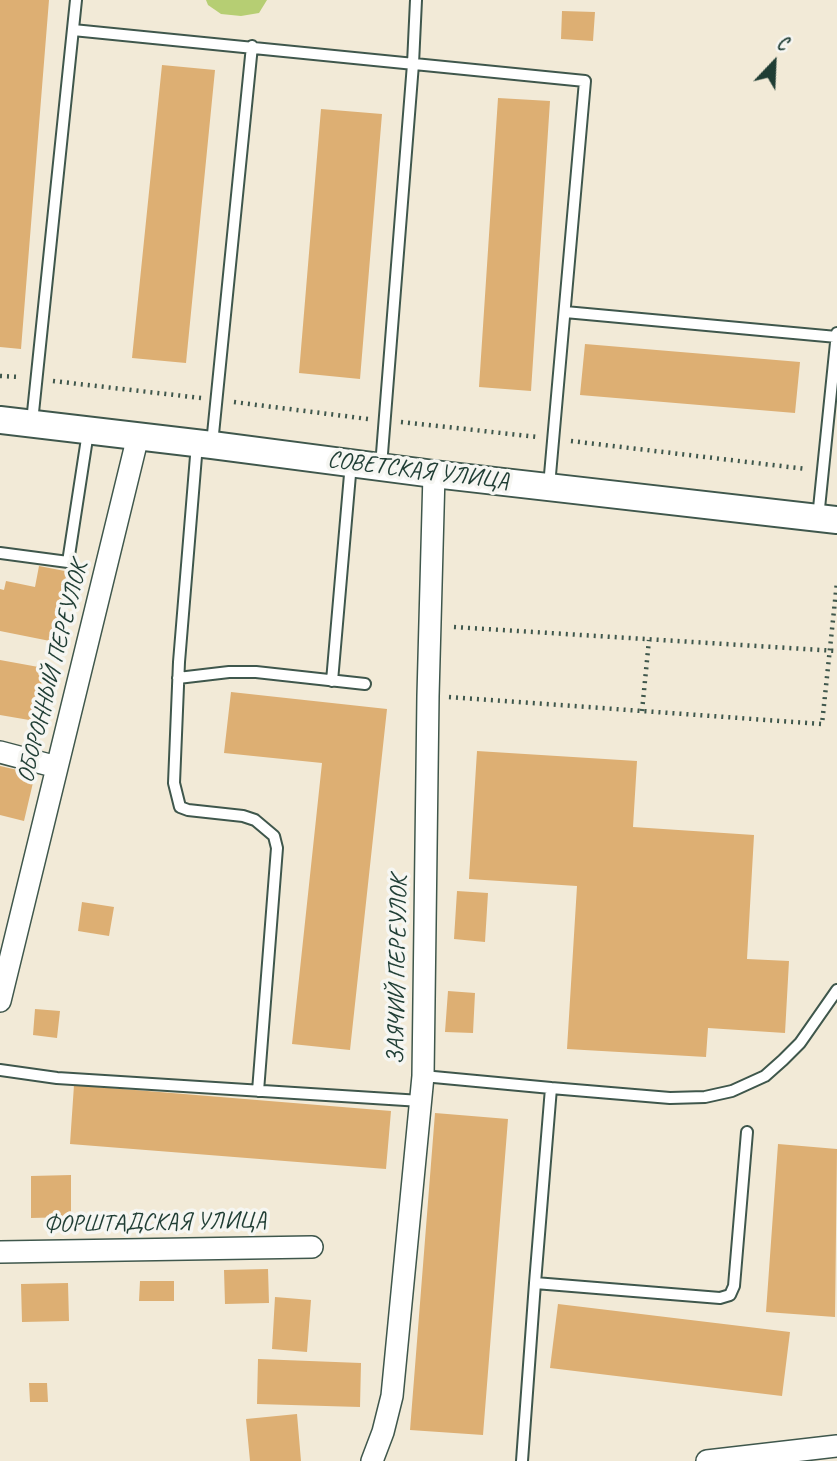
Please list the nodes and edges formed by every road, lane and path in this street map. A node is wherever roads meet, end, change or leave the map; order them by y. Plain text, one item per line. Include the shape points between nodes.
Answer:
1 (76, 0) edge
2 (416, 0) edge
3 (73, 30) junction
4 (252, 47) junction
5 (414, 64) junction
6 (565, 312) junction
7 (837, 335) edge
8 (0, 376) edge
9 (37, 379) junction
10 (217, 400) junction
11 (0, 420) edge
12 (386, 421) junction
13 (32, 424) junction
14 (88, 430) junction
15 (138, 436) junction
16 (555, 439) junction
17 (205, 444) junction
18 (351, 463) junction
19 (381, 466) junction
20 (824, 471) junction
21 (434, 474) junction
22 (549, 486) junction
23 (828, 519) edge
24 (0, 553) edge
25 (837, 582) edge
26 (430, 626) junction
27 (649, 640) junction
28 (830, 650) junction
29 (837, 651) edge
30 (178, 678) junction
31 (332, 681) junction
32 (365, 684) dead end
33 (428, 696) junction
34 (642, 711) junction
35 (0, 752) edge
36 (57, 767) junction
37 (837, 990) edge
38 (0, 1001) edge
39 (0, 1070) edge
40 (423, 1076) junction
41 (551, 1088) junction
42 (258, 1091) junction
43 (421, 1101) junction
44 (747, 1132) dead end
45 (312, 1247) dead end
46 (0, 1252) edge
47 (535, 1283) junction
48 (837, 1446) edge
49 (372, 1461) edge
50 (522, 1461) edge
51 (707, 1461) edge

1 - 3 lane
2 - 5 lane
3 - 4 lane
3 - 9 lane
4 - 5 lane
4 - 10 lane
5 - 6 lane via 585,81
5 - 12 lane
6 - 7 lane
6 - 16 lane
7 - 20 lane
8 - 9 path
9 - 10 path
9 - 13 lane
10 - 12 path
10 - 17 lane
11 - 13 street, СОВЕТСКАЯ УЛИЦА
12 - 16 path
12 - 19 lane
13 - 14 street, СОВЕТСКАЯ УЛИЦА
14 - 15 street, СОВЕТСКАЯ УЛИЦА
14 - 24 lane via 68,562
15 - 17 street, СОВЕТСКАЯ УЛИЦА
15 - 36 street, ОБОРОННЫЙ ПЕРЕУЛОК
16 - 20 path
16 - 22 lane
17 - 18 street, СОВЕТСКАЯ УЛИЦА
17 - 30 lane
18 - 19 street, СОВЕТСКАЯ УЛИЦА
18 - 31 lane
19 - 21 street, СОВЕТСКАЯ УЛИЦА
20 - 23 lane
21 - 22 street, СОВЕТСКАЯ УЛИЦА
21 - 26 street, ЗАЯЧИЙ ПЕРЕУЛОК
22 - 23 street, СОВЕТСКАЯ УЛИЦА
25 - 28 path
26 - 27 path
26 - 33 street, ЗАЯЧИЙ ПЕРЕУЛОК
27 - 28 path
27 - 34 path
28 - 29 path
28 - 34 path via 822,724
30 - 31 lane via 256,672
30 - 42 lane via 174,783 180,807 256,820 274,836 278,848
31 - 32 lane
33 - 34 path
33 - 40 street, ЗАЯЧИЙ ПЕРЕУЛОК
35 - 36 street
36 - 38 street, ОБОРОННЫЙ ПЕРЕУЛОК
37 - 41 lane via 783,1060 765,1076 732,1091 670,1098
39 - 42 lane
40 - 41 lane
40 - 43 street, ЗАЯЧИЙ ПЕРЕУЛОК
41 - 47 lane
42 - 43 lane
43 - 49 street, ЗАЯЧИЙ ПЕРЕУЛОК via 392,1396
44 - 47 lane via 730,1295 720,1298
45 - 46 street, ФОРШТАДСКАЯ УЛИЦА
47 - 50 lane
48 - 51 street

